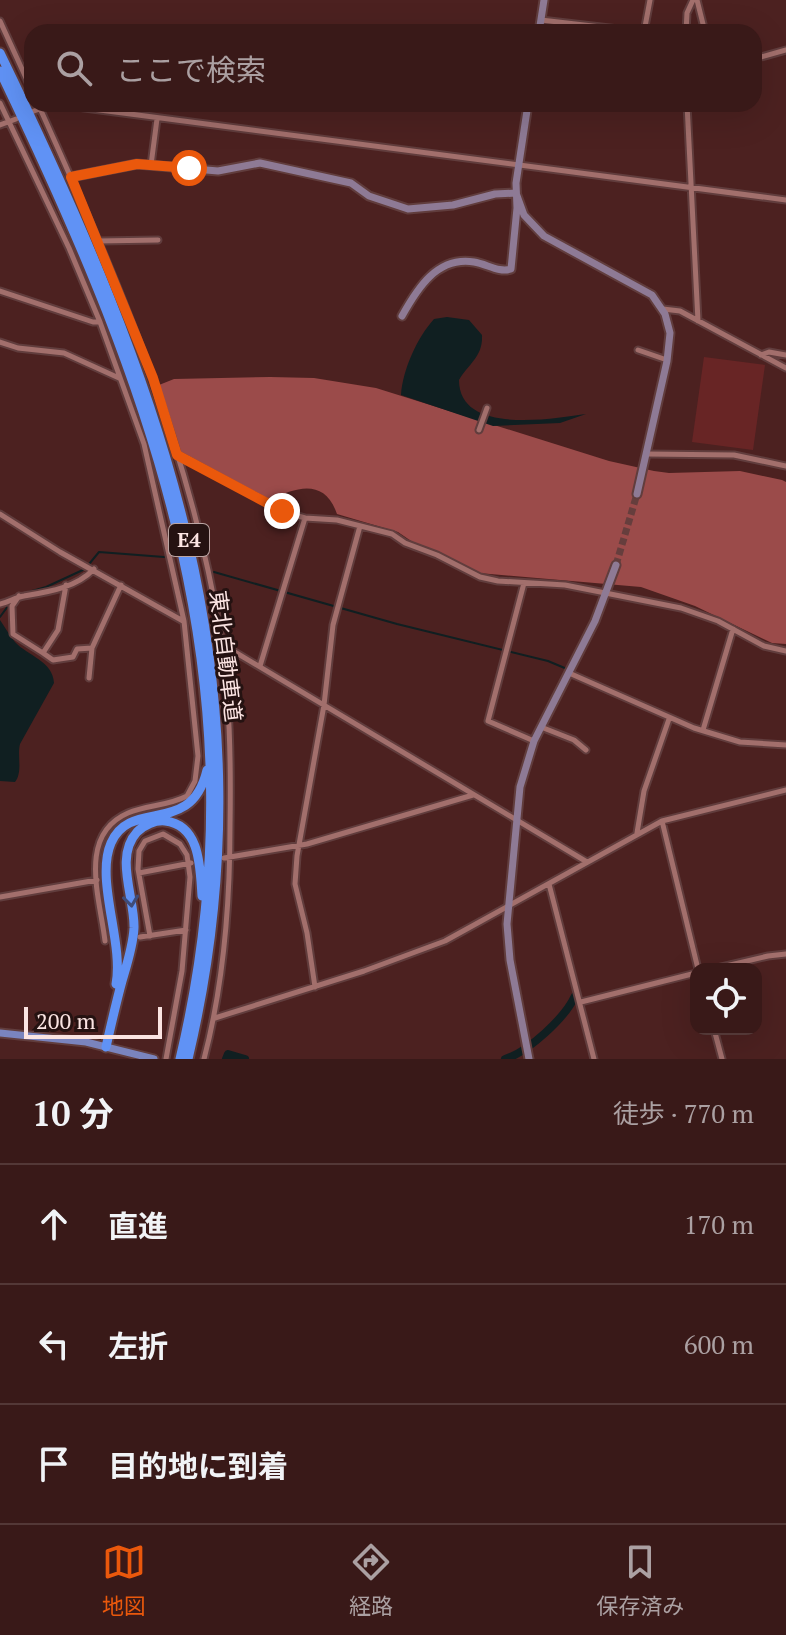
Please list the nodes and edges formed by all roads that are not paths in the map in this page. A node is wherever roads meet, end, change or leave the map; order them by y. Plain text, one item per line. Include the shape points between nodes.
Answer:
1 (544, 0) edge
2 (650, 0) edge
3 (695, 0) edge
4 (541, 20) junction
5 (0, 21) edge
6 (540, 24) edge
7 (567, 24) edge
8 (646, 24) edge
9 (686, 24) edge
10 (702, 24) edge
11 (786, 50) edge
12 (0, 53) edge
13 (762, 57) edge
14 (0, 71) edge
15 (24, 74) edge
16 (0, 103) edge
17 (24, 105) edge
18 (27, 112) edge
19 (39, 112) edge
20 (108, 112) edge
21 (527, 112) edge
22 (687, 112) edge
23 (157, 119) junction
24 (12, 120) junction
25 (0, 125) edge
26 (151, 165) junction
27 (517, 165) junction
28 (71, 177) junction
29 (690, 188) junction
30 (516, 193) junction
31 (786, 200) edge
32 (158, 240) dead end
33 (98, 241) junction
34 (0, 291) edge
35 (663, 309) junction
36 (402, 316) dead end
37 (698, 321) junction
38 (100, 322) junction
39 (0, 342) edge
40 (638, 350) dead end
41 (760, 355) junction
42 (786, 355) edge
43 (667, 361) junction
44 (786, 368) edge
45 (123, 381) junction
46 (487, 408) dead end
47 (479, 430) dead end
48 (648, 454) junction
49 (177, 455) junction
50 (786, 466) edge
51 (637, 494) tunnel mouth
52 (0, 514) edge
53 (305, 518) junction
54 (360, 526) junction
55 (616, 565) tunnel mouth
56 (94, 569) junction
57 (524, 583) junction
58 (66, 585) junction
59 (121, 585) junction
60 (607, 593) junction
61 (19, 596) junction
62 (0, 604) edge
63 (184, 621) junction
64 (190, 625) dead end
65 (733, 629) junction
66 (213, 639) dead end
67 (221, 644) junction
68 (92, 648) junction
69 (786, 651) edge
70 (43, 653) junction
71 (259, 666) junction
72 (567, 673) junction
73 (89, 678) dead end
74 (324, 705) junction
75 (669, 719) junction
76 (541, 727) junction
77 (703, 730) junction
78 (534, 741) junction
79 (786, 745) edge
80 (586, 750) dead end
81 (210, 751) junction
82 (786, 790) edge
83 (473, 795) junction
84 (518, 819) junction
85 (662, 821) junction
86 (156, 825) dead end
87 (158, 834) junction
88 (637, 834) junction
89 (299, 845) junction
90 (227, 857) junction
91 (587, 862) junction
92 (193, 863) junction
93 (139, 873) junction
94 (97, 880) junction
95 (549, 884) junction
96 (0, 897) edge
97 (509, 906) junction
98 (205, 920) junction
99 (186, 930) junction
100 (150, 936) junction
101 (140, 937) dead end
102 (105, 941) dead end
103 (786, 954) edge
104 (695, 963) edge
105 (738, 963) edge
106 (690, 973) edge
107 (315, 987) junction
108 (581, 1002) junction
109 (215, 1018) junction
110 (0, 1033) edge
111 (716, 1035) edge
112 (104, 1046) junction
113 (154, 1059) edge
114 (166, 1059) edge
115 (180, 1059) edge
116 (188, 1059) edge
117 (204, 1059) edge
118 (529, 1059) edge
119 (594, 1059) edge
120 (722, 1059) edge

1 - 4 street
2 - 8 street
3 - 9 street
3 - 10 street
4 - 6 street
4 - 7 street
5 - 15 street
11 - 13 street
12 - 17 highway, 東北自動車道 / E4
14 - 81 highway, 東北自動車道 / E4 via 94,278 156,447 194,600
16 - 24 street
18 - 116 highway, 東北自動車道 / E4 via 132,353 174,480 202,600 216,719 219,820 209,944
19 - 28 street
20 - 23 street
21 - 27 street
22 - 29 street
23 - 26 street
23 - 27 street
24 - 25 street
24 - 38 street
26 - 28 street via 122,165
26 - 30 street via 218,171 260,163 351,183 369,196 408,209
27 - 29 street
27 - 30 street
28 - 33 street
29 - 31 street
29 - 37 street
30 - 35 street via 524,215 544,236 652,295
30 - 36 street via 511,269 466,262 442,268 420,285
32 - 33 street
33 - 49 street
34 - 38 street
35 - 37 street via 676,309
35 - 43 street via 670,333
37 - 41 street
38 - 45 street
39 - 45 street via 64,353
40 - 43 street
41 - 42 street
41 - 44 street
43 - 48 street
45 - 63 street via 144,444
46 - 47 street
48 - 50 street via 726,454
48 - 51 street
49 - 53 street
49 - 67 street via 196,512
52 - 56 street
53 - 54 street
53 - 71 street
54 - 57 street via 392,534 480,577
54 - 74 street via 336,610
55 - 60 street
56 - 58 street
56 - 59 street
57 - 60 street
57 - 78 street via 488,721
58 - 61 street
58 - 70 street via 58,630
59 - 63 street
59 - 68 street
60 - 65 street via 681,608
60 - 72 street
61 - 62 street
61 - 70 street via 12,606 13,634
63 - 64 street
63 - 94 street via 197,742 195,781 187,796 126,813 105,829 96,849
65 - 69 street
65 - 77 street
66 - 67 street
67 - 71 street
67 - 90 street via 230,731
68 - 70 street via 53,660
68 - 73 street
71 - 74 street
72 - 75 street
72 - 76 street
74 - 83 street
74 - 89 street
75 - 77 street
75 - 88 street via 644,791
76 - 78 street
76 - 80 street
77 - 79 street via 740,742
78 - 84 street via 520,787
81 - 98 highway, 東北自動車道 / E4
81 - 112 highway via 203,787 193,802 128,824 110,845 107,871 118,971
82 - 85 street
83 - 84 street
83 - 89 street
84 - 91 street
84 - 97 street
85 - 88 street
85 - 104 street
86 - 87 street
87 - 92 street via 177,841
87 - 93 street via 141,845
88 - 91 street
89 - 90 street
89 - 107 street via 295,884
90 - 109 street via 228,918
91 - 95 street
92 - 93 street
92 - 99 street
93 - 100 street
94 - 96 street
94 - 102 street
95 - 97 street
95 - 108 street
97 - 107 street via 445,941
97 - 118 street via 510,960
98 -> 112 highway via 198,857 190,836 165,821 142,828 127,852 134,927
98 - 115 highway, 東北自動車道 / E4
99 - 100 street
99 - 114 street
100 - 101 street
103 - 105 street
106 - 108 street
107 - 109 street
108 - 119 street
109 - 117 street
110 - 112 main road
111 - 120 street
112 - 113 main road

